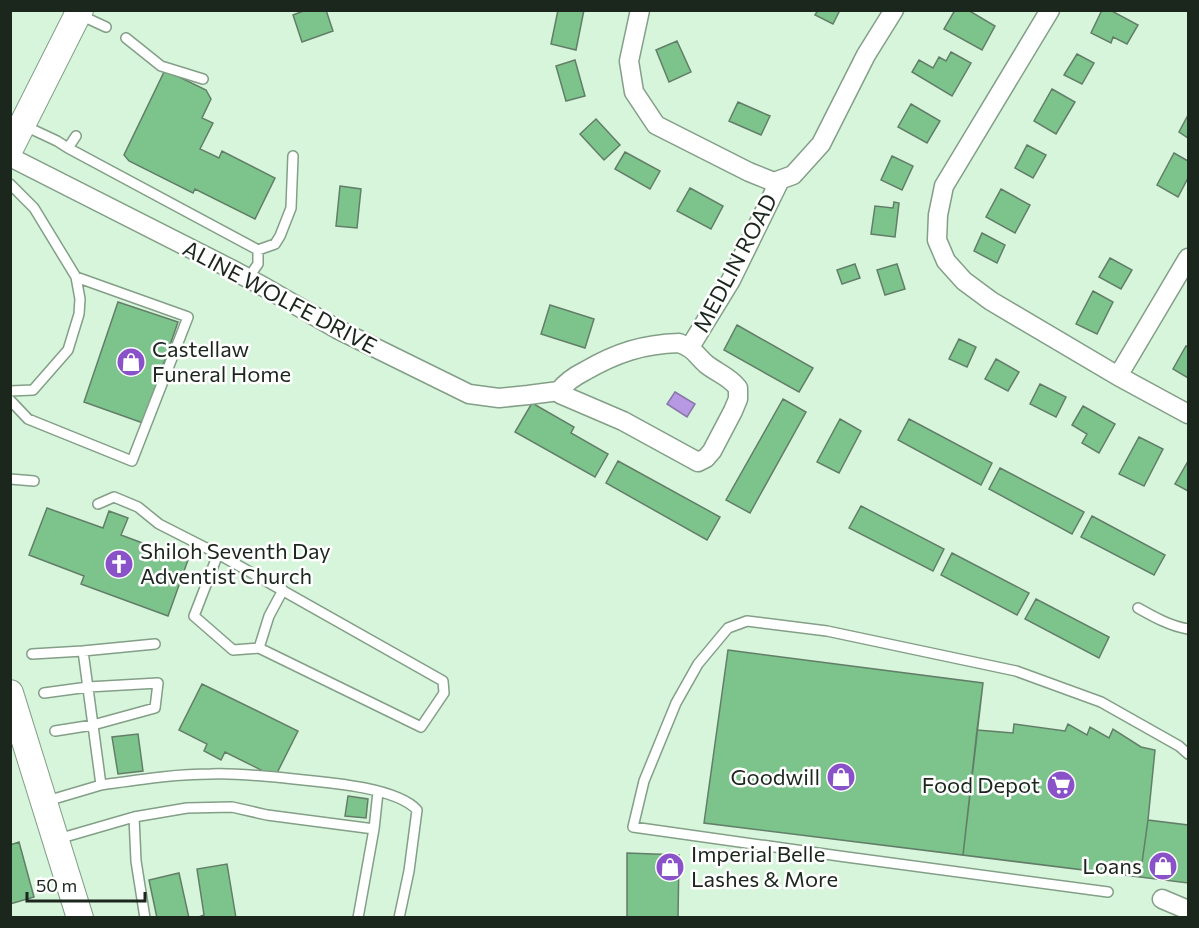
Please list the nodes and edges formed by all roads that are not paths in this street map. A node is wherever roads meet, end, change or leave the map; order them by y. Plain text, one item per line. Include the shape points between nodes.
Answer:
1 (640, 10) edge
2 (894, 10) edge
3 (1050, 10) edge
4 (79, 12) edge
5 (106, 27) dead end
6 (126, 38) dead end
7 (202, 78) dead end
8 (23, 124) junction
9 (76, 136) dead end
10 (68, 148) junction
11 (10, 149) edge
12 (293, 156) dead end
13 (10, 157) edge
14 (780, 180) junction
15 (10, 184) edge
16 (258, 250) junction
17 (1188, 258) edge
18 (76, 277) junction
19 (248, 278) junction
20 (690, 347) junction
21 (1118, 376) junction
22 (10, 391) edge
23 (559, 391) junction
24 (10, 400) edge
25 (1188, 414) edge
26 (10, 479) edge
27 (34, 481) dead end
28 (98, 504) dead end
29 (218, 554) junction
30 (283, 590) junction
31 (1138, 608) dead end
32 (1188, 629) edge
33 (155, 644) dead end
34 (259, 648) junction
35 (83, 651) junction
36 (32, 654) dead end
37 (88, 687) junction
38 (10, 693) edge
39 (44, 693) dead end
40 (93, 725) junction
41 (55, 731) dead end
42 (1188, 754) edge
43 (101, 785) junction
44 (378, 792) junction
45 (44, 802) junction
46 (134, 816) junction
47 (374, 829) junction
48 (56, 840) junction
49 (1108, 892) dead end
50 (1162, 899) dead end
51 (1188, 909) edge
52 (80, 918) edge
53 (145, 918) edge
54 (358, 918) edge
55 (399, 918) edge

1 - 14 street via 628,62 634,92 656,125 749,172 774,182
2 - 14 street via 866,55 821,144 793,175
3 - 21 street via 944,186 937,240 946,261 964,281
4 - 5 lane
4 - 8 street
6 - 7 lane via 161,66
8 - 10 lane
8 - 11 street
9 - 10 lane
10 - 16 lane
12 - 16 lane via 291,210 275,244
13 - 19 street, ALINE WOLFE DRIVE
14 - 20 street, MEDLIN ROAD via 731,280
15 - 18 lane via 34,208
16 - 19 lane via 258,264
17 - 21 street
18 - 22 lane via 80,315 68,350 33,390
18 - 24 lane via 188,317 132,461 28,419
19 - 23 street, ALINE WOLFE DRIVE via 337,329 469,394 499,398
20 - 23 street via 679,343 629,350 573,378
20 - 23 street via 738,388 738,399 712,451 698,462
21 - 25 street
26 - 27 lane
28 - 29 lane via 114,497
29 - 30 lane
29 - 34 lane via 194,616 233,650
30 - 34 lane
30 - 34 lane via 443,681 444,693 421,727
31 - 32 lane via 1162,622
33 - 35 lane
35 - 36 lane
35 - 37 lane
37 - 39 lane
37 - 40 lane
37 - 40 lane via 158,683 155,708
38 - 45 street
40 - 41 lane
40 - 43 lane
42 - 49 lane via 1101,702 1016,670 826,631 747,621 728,628 698,664 644,781 633,827
43 - 44 lane via 177,775 256,775 342,783
43 - 45 lane
44 - 47 lane
44 - 55 lane via 394,796 417,810
45 - 48 street
46 - 47 lane via 187,808 232,807
46 - 48 lane
46 - 53 lane
47 - 54 lane
48 - 52 street
50 - 51 street

